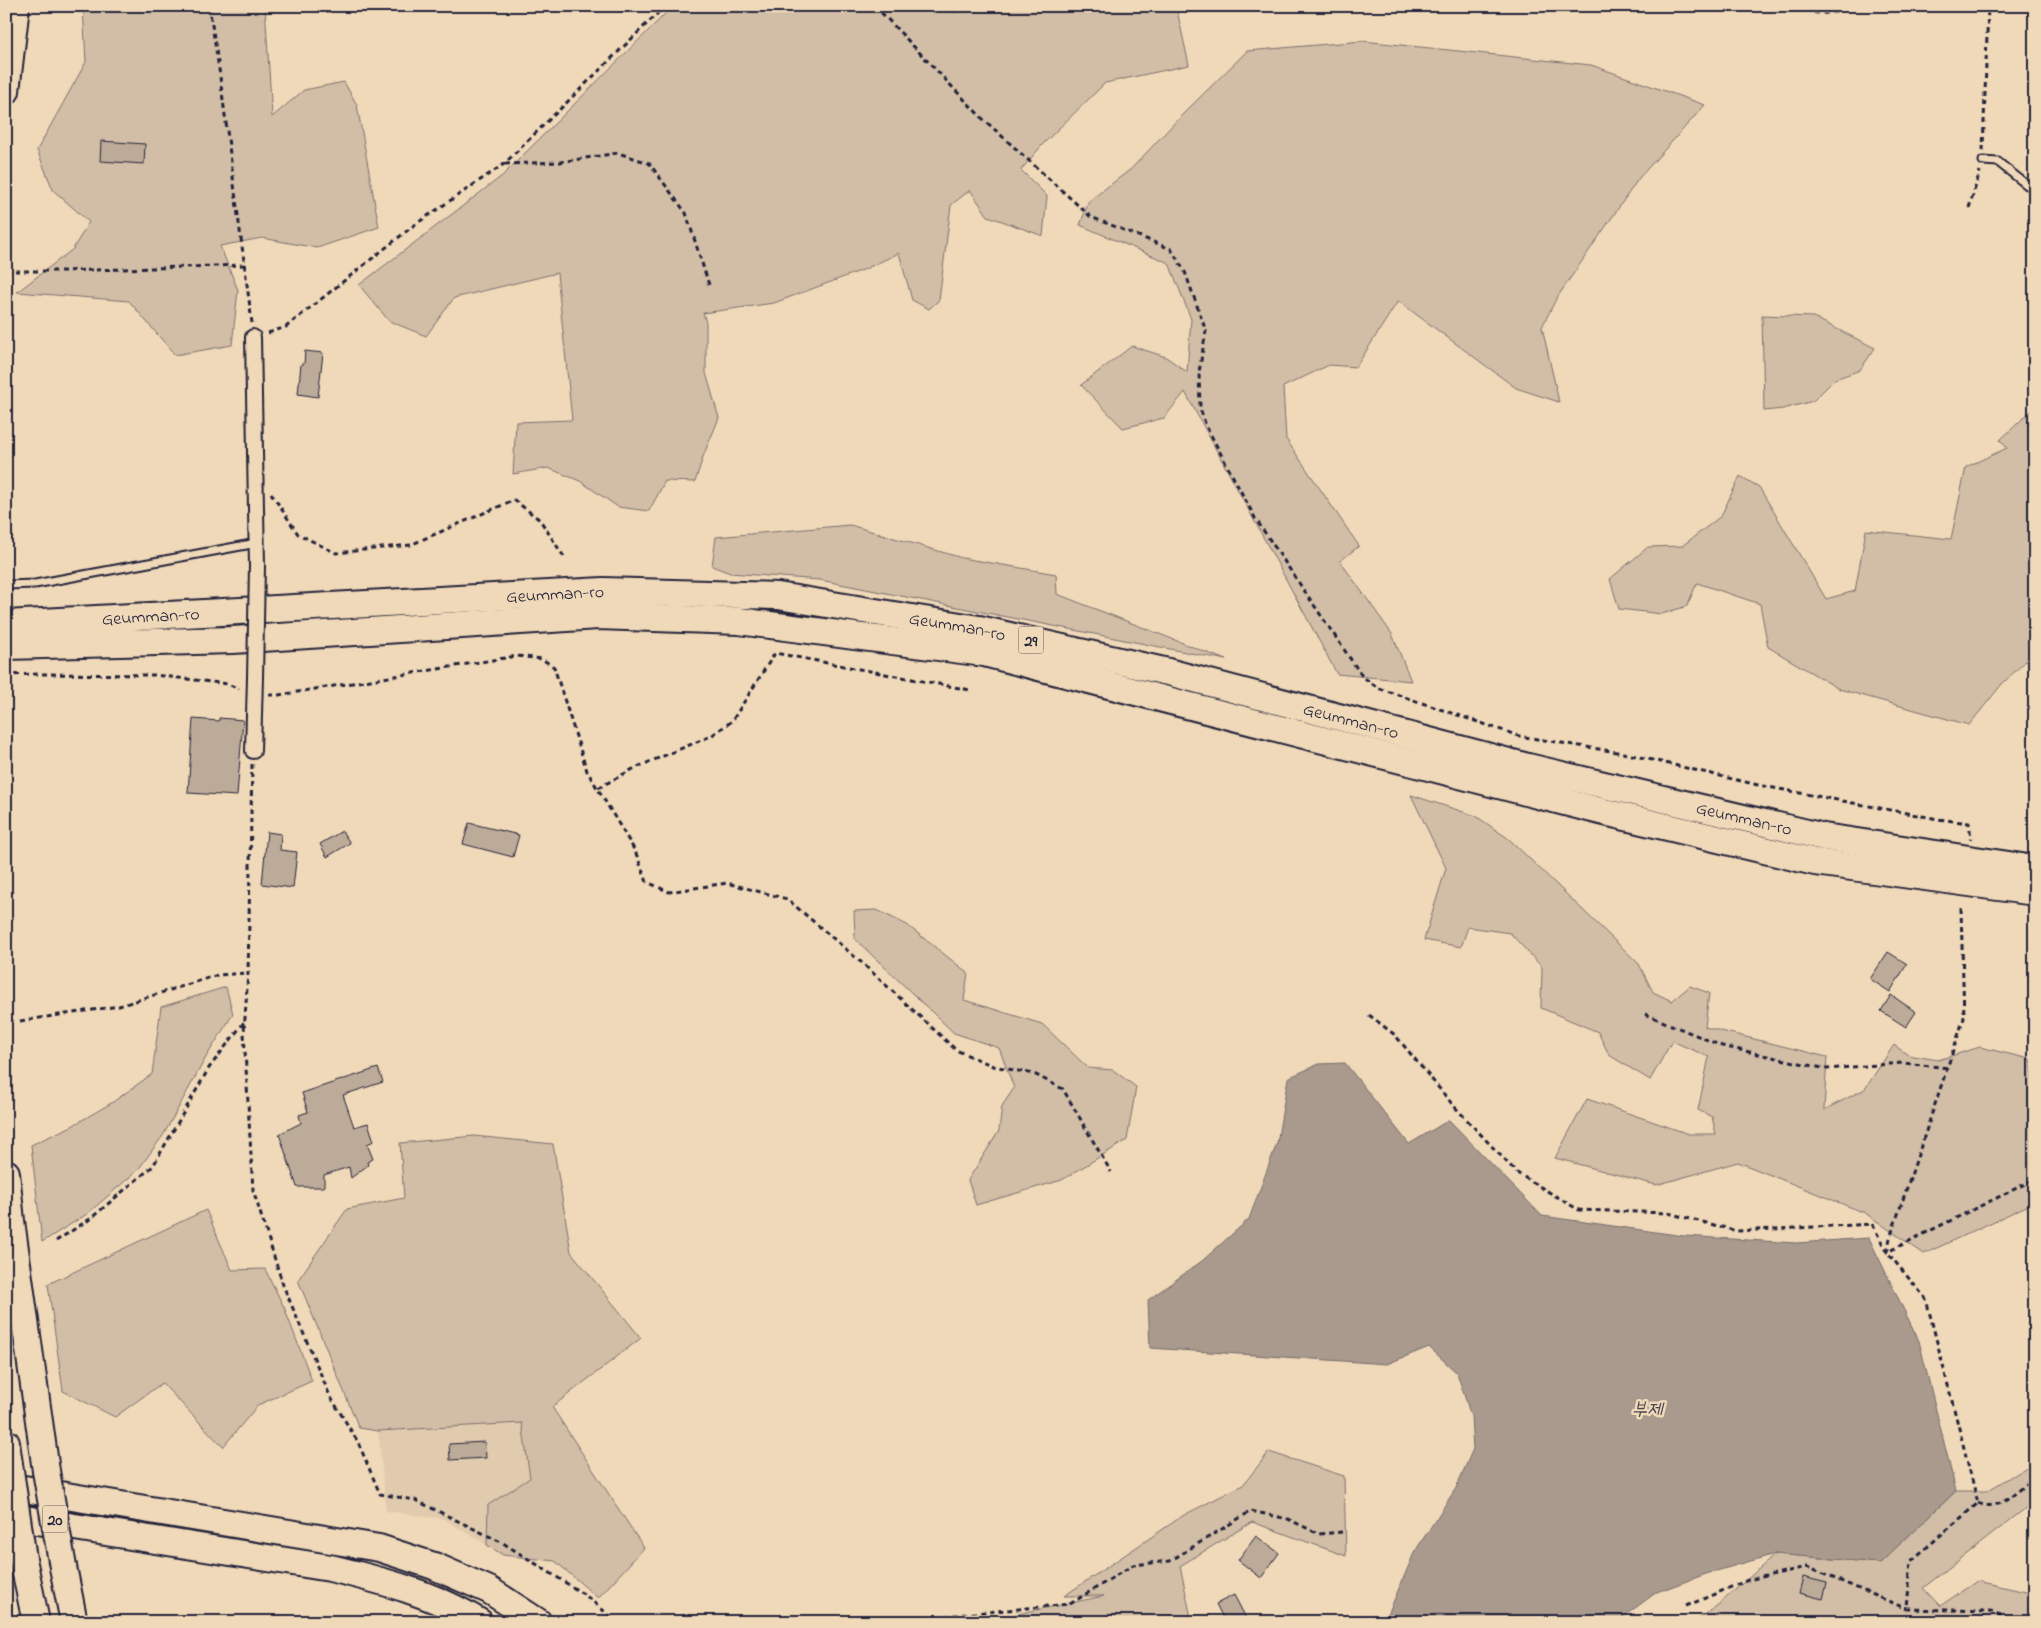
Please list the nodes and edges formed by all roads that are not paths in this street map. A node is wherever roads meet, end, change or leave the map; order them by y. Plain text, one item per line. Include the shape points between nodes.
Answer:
1 (16, 6) edge
2 (6, 91) edge
3 (1983, 161) road end
4 (2035, 183) edge
5 (253, 337) road end
6 (258, 542) junction
7 (6, 585) edge
8 (6, 624) edge
9 (6, 646) edge
10 (253, 751) road end
11 (2035, 869) edge
12 (2035, 892) edge
13 (6, 1173) edge
14 (7, 1465) edge
15 (6, 1516) edge
16 (36, 1622) edge
17 (74, 1622) edge
18 (479, 1622) edge
19 (538, 1622) edge

1 - 2 highway
3 - 4 lane via 1998,162 2027,185
5 - 6 street
6 - 7 lane via 35,584
6 - 10 street, bridge
8 - 11 highway, Geumman-ro / 29 via 603,590 778,596 979,628 1149,667 1528,767 1824,837
9 - 12 highway, Geumman-ro / 29 via 233,640 598,616 740,621 984,653 1600,811 1815,862
13 - 17 highway, 20, bridge via 46,1471
14 - 16 highway, 20, bridge
14 - 19 highway via 94,1502 379,1548 434,1566 489,1590
15 - 18 highway via 330,1568 418,1594

